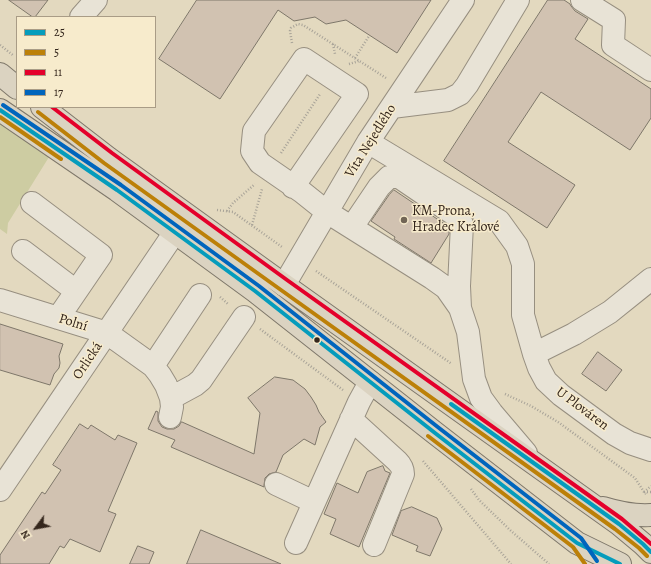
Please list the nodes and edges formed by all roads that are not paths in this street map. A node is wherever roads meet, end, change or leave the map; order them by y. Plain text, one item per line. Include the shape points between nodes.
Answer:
1 (464, 0) edge
2 (518, 0) edge
3 (582, 0) edge
4 (651, 70) edge
5 (0, 74) edge
6 (16, 87) edge
7 (398, 98) junction
8 (44, 108) edge
9 (0, 110) edge
10 (368, 142) junction
11 (293, 187) junction
12 (32, 203) dead end
13 (327, 212) junction
14 (352, 227) junction
15 (175, 232) junction
16 (23, 251) dead end
17 (651, 279) edge
18 (284, 285) junction
19 (76, 291) junction
20 (200, 295) dead end
21 (0, 300) edge
22 (460, 308) junction
23 (244, 317) dead end
24 (58, 318) junction
25 (107, 333) junction
26 (534, 354) junction
27 (152, 366) junction
28 (370, 382) junction
29 (351, 419) junction
30 (651, 450) edge
31 (536, 464) junction
32 (276, 484) dead end
33 (0, 490) edge
34 (314, 502) junction
35 (589, 502) junction
36 (651, 515) edge
37 (296, 543) dead end
38 (374, 545) dead end
39 (651, 552) edge
40 (594, 559) edge
41 (620, 564) edge

1 - 7 street, Víta Nejedlého
2 - 7 street via 460,94 448,100
3 - 4 street via 614,20 612,45
5 - 6 main road
7 - 10 street, Víta Nejedlého
8 - 18 main road via 108,158
9 - 15 main road
10 - 13 street, Víta Nejedlého
10 - 26 street, U Plováren via 499,221 516,246 522,264 523,315
11 - 11 street via 267,173 252,151 254,131 304,59 357,94
11 - 13 street
12 - 19 street via 101,255
13 - 14 street
13 - 18 street, Víta Nejedlého
14 - 22 street via 446,288
14 - 22 street via 378,187 389,176 400,177 458,217 462,224
15 - 25 street, Orlická
15 - 28 main road
16 - 19 street
17 - 26 street via 610,312
18 - 31 main road
19 - 24 street
20 - 27 street
21 - 24 street, Polní
22 - 31 street via 468,332 474,379 481,398
23 - 27 street, Polní via 200,380 170,408 163,380
24 - 25 street, Polní
25 - 27 street, Polní
25 - 33 street, Orlická
26 - 30 street, U Plováren via 546,381 561,395 630,444
28 - 29 street
28 - 40 main road via 577,543 585,554
29 - 34 street
29 - 38 street via 397,461 403,470
31 - 35 main road
32 - 34 street
34 - 37 street
35 - 36 main road via 618,512
35 - 39 main road via 630,532
40 - 41 main road

